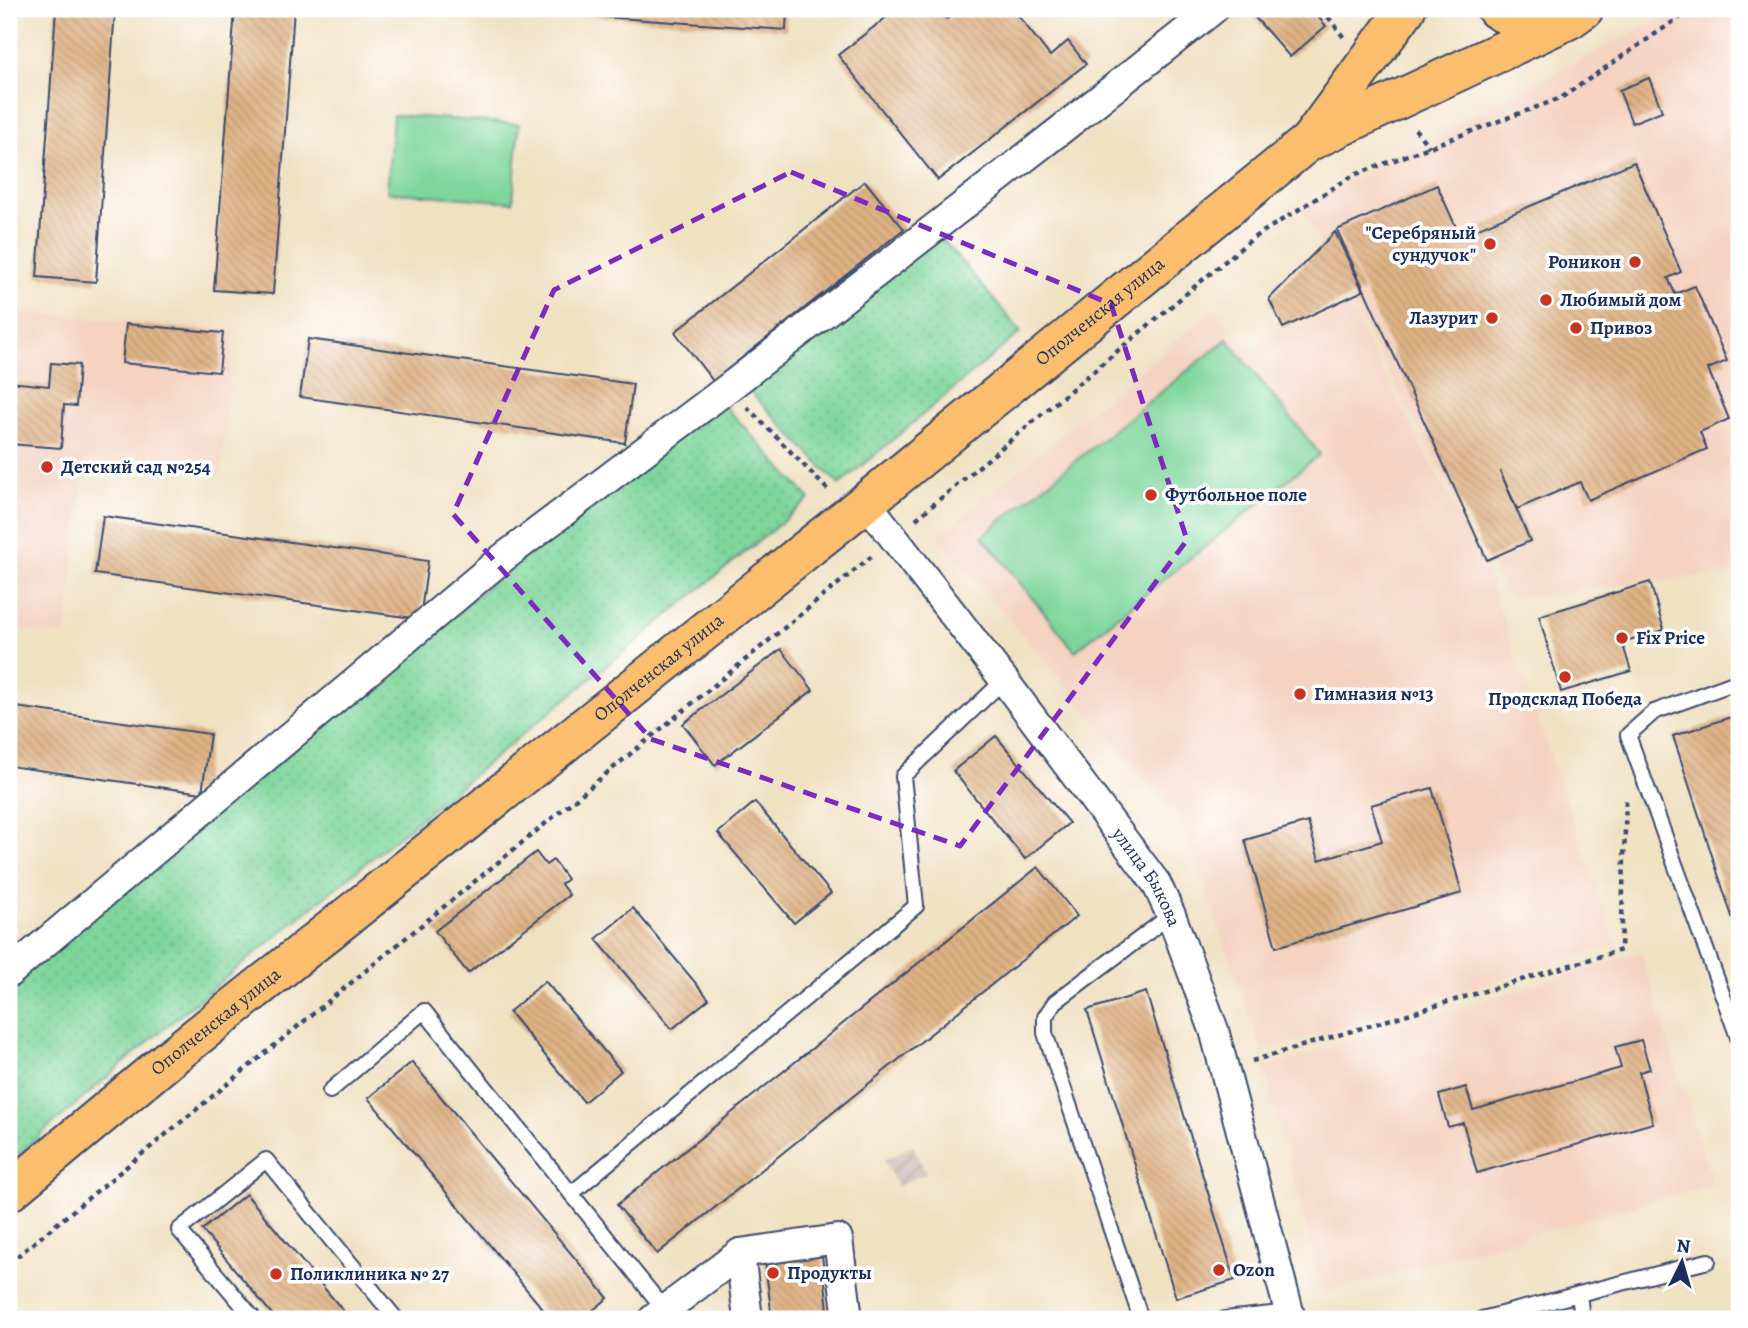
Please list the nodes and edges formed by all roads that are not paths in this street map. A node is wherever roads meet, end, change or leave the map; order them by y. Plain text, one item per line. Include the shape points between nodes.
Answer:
1 (1214, 9) edge
2 (1406, 9) edge
3 (1496, 9) edge
4 (1577, 14) edge
5 (1308, 142) junction
6 (858, 508) junction
7 (1004, 680) junction
8 (1739, 681) edge
9 (1171, 915) junction
10 (9, 973) edge
11 (1739, 1040) edge
12 (330, 1091) dead end
13 (9, 1192) edge
14 (571, 1194) junction
15 (740, 1253) junction
16 (1709, 1261) dead end
17 (1579, 1294) junction
18 (659, 1315) edge
19 (1290, 1316) edge
20 (254, 1319) edge
21 (396, 1319) edge
22 (748, 1319) edge
23 (848, 1319) edge
24 (1141, 1319) edge
25 (1225, 1319) edge
26 (1482, 1319) edge
27 (1582, 1319) edge

1 - 10 street via 728,388 504,556
2 - 5 highway, Ополченская улица
3 - 4 highway via 1533,20
4 - 5 highway, Ополченская улица
5 - 6 highway, Ополченская улица
6 - 7 street, улица Быкова via 894,538
6 - 13 highway, Ополченская улица
7 - 9 street, улица Быкова via 1156,883
7 - 14 lane via 903,776 916,906
8 - 11 lane via 1654,712 1628,735
9 - 19 street, улица Быкова via 1214,1030
9 - 24 lane via 1055,1002 1045,1017 1045,1033
12 - 14 lane via 424,1011
14 - 18 lane
15 - 18 street
15 - 22 street
15 - 23 street via 838,1239
16 - 17 lane
17 - 26 lane
17 - 27 lane
19 - 25 lane
20 - 21 lane via 179,1230 266,1160

